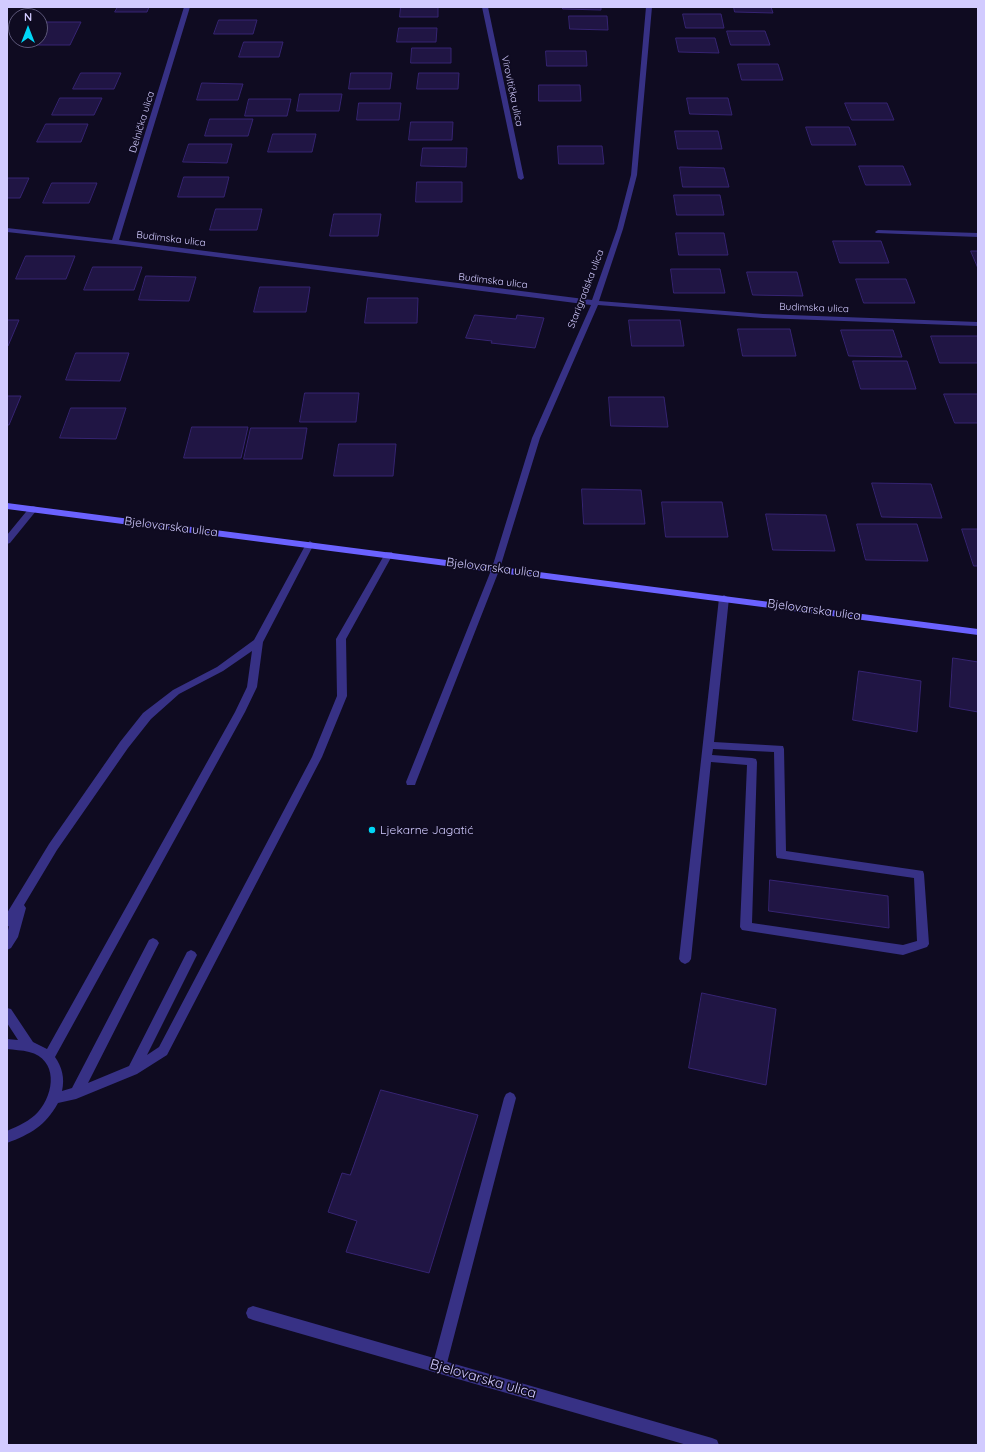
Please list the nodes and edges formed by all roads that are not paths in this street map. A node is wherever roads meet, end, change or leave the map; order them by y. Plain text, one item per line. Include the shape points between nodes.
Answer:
1 (187, 7) edge
2 (485, 7) edge
3 (650, 7) edge
4 (521, 178) dead end
5 (7, 230) edge
6 (878, 232) dead end
7 (978, 235) edge
8 (115, 242) junction
9 (595, 303) junction
10 (978, 324) edge
11 (7, 506) edge
12 (33, 509) junction
13 (7, 541) edge
14 (310, 544) junction
15 (389, 554) junction
16 (496, 568) junction
17 (724, 598) junction
18 (978, 632) edge
19 (258, 642) junction
20 (708, 745) junction
21 (707, 758) junction
22 (411, 782) dead end
23 (23, 898) junction
24 (7, 922) edge
25 (153, 943) dead end
26 (7, 945) edge
27 (191, 955) dead end
28 (685, 959) dead end
29 (7, 1013) edge
30 (7, 1044) edge
31 (29, 1046) junction
32 (49, 1056) junction
33 (133, 1070) junction
34 (76, 1093) junction
35 (55, 1098) junction
36 (510, 1098) dead end
37 (7, 1137) edge
38 (253, 1313) dead end
39 (439, 1367) junction
40 (712, 1445) edge

1 - 8 street, Delnička ulica
2 - 4 street, Virovitička ulica
3 - 9 street, Starigradska ulica via 634,175 620,229
5 - 8 street, Budimska ulica
6 - 7 street
8 - 9 street, Budimska ulica
9 - 10 street, Budimska ulica via 764,316
9 - 16 street, Starigradska ulica via 536,438
11 - 12 main road, Bjelovarska ulica
12 - 13 street
12 - 14 main road, Bjelovarska ulica
14 - 15 main road, Bjelovarska ulica
14 - 19 street
15 - 16 main road, Bjelovarska ulica
15 - 33 street via 341,639 342,696 317,757 163,1051
16 - 17 main road, Bjelovarska ulica
16 - 22 street, Starigradska ulica
17 - 18 main road, Bjelovarska ulica
17 - 20 street
19 - 23 street via 220,669 176,692 147,716 54,847
19 - 32 street via 252,686 240,712
20 - 21 street
20 - 21 street via 779,749 781,855 919,874 923,944 903,950 746,927 752,762
21 - 28 street
23 - 24 street
23 - 26 street via 12,937
25 - 34 street
27 - 33 street
29 - 31 street
30 - 31 street via 21,1043
31 - 32 street
32 - 35 street via 56,1068 58,1082
33 - 34 street
34 - 35 street
35 - 37 street via 46,1114 32,1126
36 - 39 street
38 - 39 street, Bjelovarska ulica
39 - 40 street, Bjelovarska ulica

